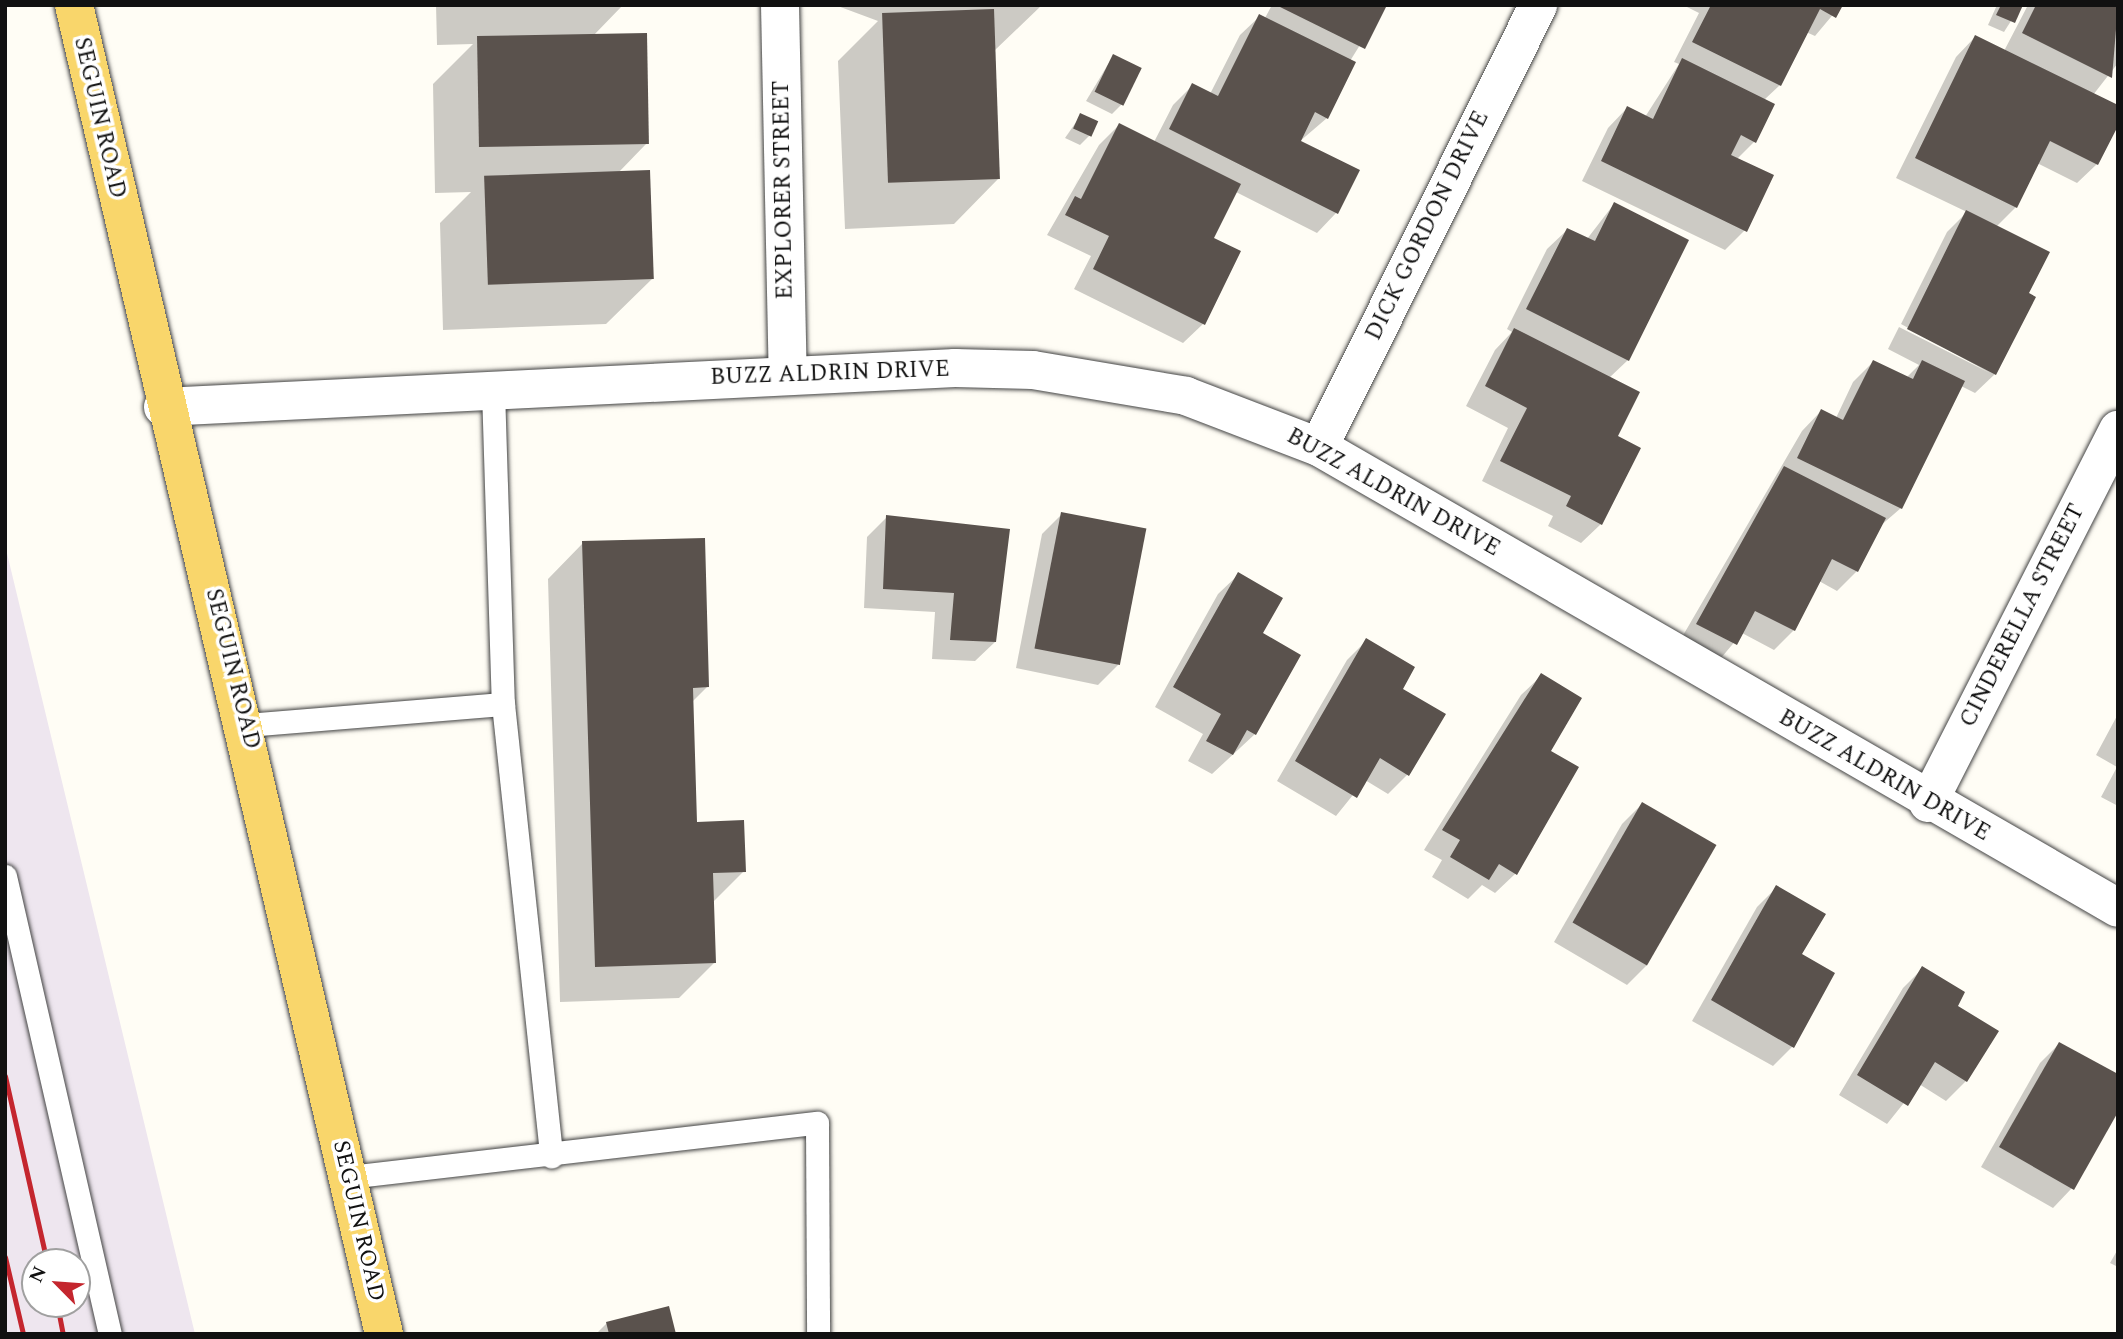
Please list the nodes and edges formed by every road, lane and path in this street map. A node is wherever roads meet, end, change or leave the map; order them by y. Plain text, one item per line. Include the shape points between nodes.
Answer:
1 (74, 5) edge
2 (780, 5) edge
3 (1538, 5) edge
4 (788, 375) junction
5 (492, 390) junction
6 (163, 407) junction
7 (2118, 430) edge
8 (1319, 447) junction
9 (503, 704) junction
10 (246, 724) junction
11 (1928, 803) junction
12 (5, 876) edge
13 (2118, 908) edge
14 (551, 1156) junction
15 (348, 1177) junction
16 (110, 1334) edge
17 (384, 1334) edge
18 (818, 1334) edge

1 - 6 main road, SEGUIN ROAD
2 - 4 street, EXPLORER STREET
3 - 8 street, DICK GORDON DRIVE
4 - 5 street, BUZZ ALDRIN DRIVE
4 - 8 street, BUZZ ALDRIN DRIVE via 955,368 1110,379 1186,396
5 - 6 street, BUZZ ALDRIN DRIVE
5 - 9 lane
6 - 10 main road, SEGUIN ROAD
7 - 11 street, CINDERELLA STREET
8 - 11 street, BUZZ ALDRIN DRIVE
9 - 10 lane
9 - 14 lane
10 - 15 main road, SEGUIN ROAD
11 - 13 street, BUZZ ALDRIN DRIVE
12 - 16 lane
14 - 15 lane
14 - 18 lane via 817,1123
15 - 17 main road, SEGUIN ROAD

